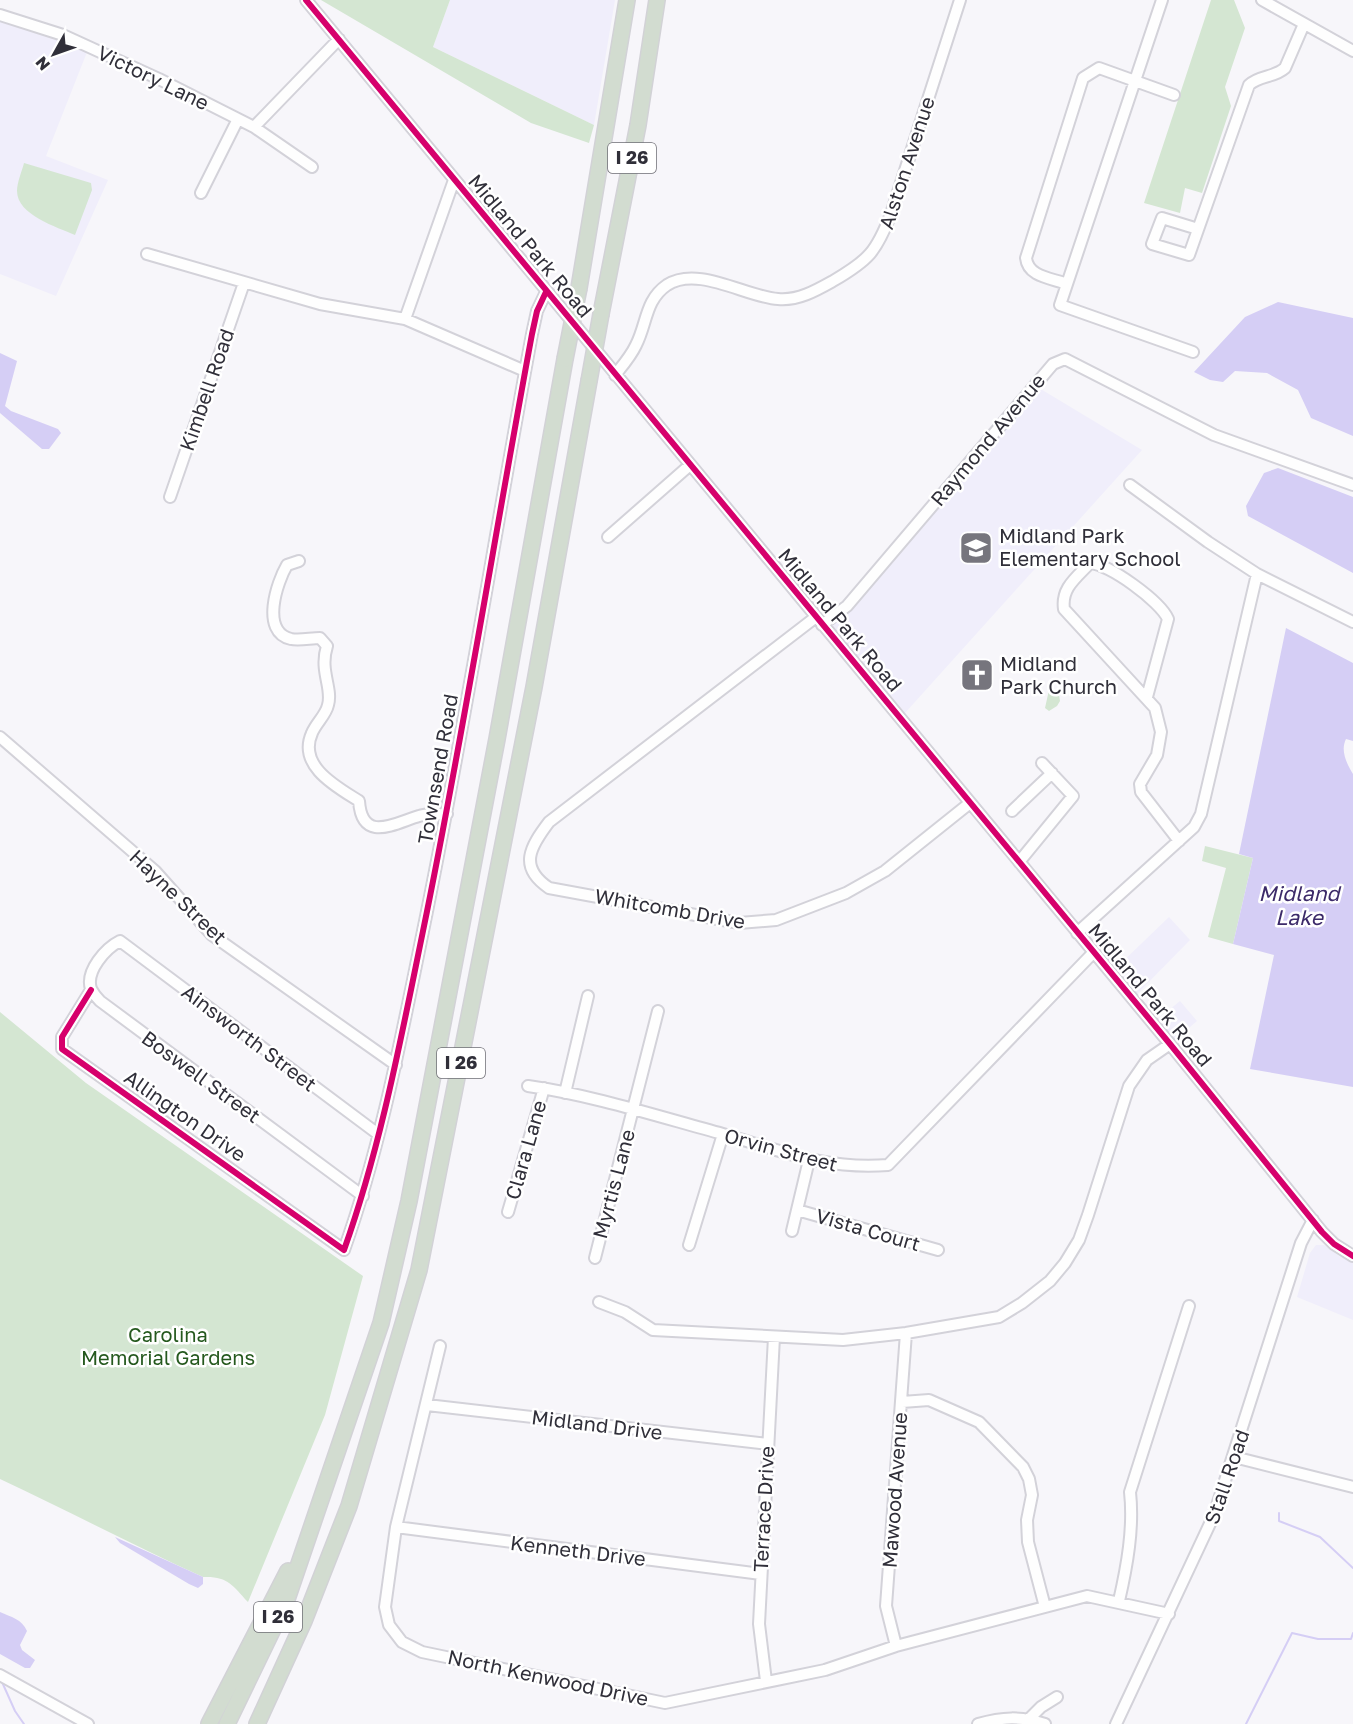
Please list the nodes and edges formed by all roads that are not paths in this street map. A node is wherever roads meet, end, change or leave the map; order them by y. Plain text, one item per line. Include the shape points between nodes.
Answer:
1 (306, 0) edge
2 (627, 0) edge
3 (657, 0) edge
4 (960, 0) edge
5 (1162, 0) edge
6 (1262, 0) edge
7 (0, 15) edge
8 (1304, 24) junction
9 (339, 39) junction
10 (1353, 51) edge
11 (1135, 81) junction
12 (1174, 95) dead end
13 (238, 119) junction
14 (254, 127) junction
15 (312, 167) dead end
16 (454, 180) junction
17 (201, 193) dead end
18 (1198, 229) dead end
19 (147, 254) dead end
20 (244, 282) junction
21 (1066, 284) junction
22 (546, 292) junction
23 (405, 319) junction
24 (1193, 352) dead end
25 (525, 370) junction
26 (615, 375) junction
27 (690, 465) junction
28 (1130, 485) dead end
29 (1353, 485) edge
30 (170, 497) dead end
31 (608, 537) dead end
32 (299, 561) dead end
33 (1257, 574) junction
34 (819, 621) junction
35 (1353, 622) edge
36 (1147, 697) junction
37 (0, 736) edge
38 (1042, 763) dead end
39 (1052, 773) junction
40 (970, 803) junction
41 (569, 808) joint
42 (1012, 811) dead end
43 (447, 814) junction
44 (1179, 841) junction
45 (1018, 862) junction
46 (1077, 933) junction
47 (1093, 953) junction
48 (92, 990) junction
49 (588, 996) dead end
50 (658, 1011) dead end
51 (1170, 1044) junction
52 (396, 1065) junction
53 (528, 1086) dead end
54 (544, 1088) junction
55 (564, 1093) junction
56 (633, 1111) junction
57 (378, 1134) junction
58 (723, 1134) junction
59 (808, 1160) junction
60 (363, 1196) junction
61 (797, 1210) junction
62 (508, 1212) dead end
63 (1313, 1220) junction
64 (792, 1230) dead end
65 (689, 1245) dead end
66 (344, 1250) joint
67 (938, 1250) dead end
68 (1353, 1256) edge
69 (595, 1258) dead end
70 (599, 1302) dead end
71 (1190, 1306) dead end
72 (906, 1333) junction
73 (774, 1337) junction
74 (440, 1346) dead end
75 (902, 1402) junction
76 (427, 1406) junction
77 (768, 1444) junction
78 (1234, 1457) junction
79 (1353, 1487) edge
80 (320, 1506) junction
81 (396, 1527) junction
82 (761, 1574) junction
83 (1119, 1601) junction
84 (1045, 1607) junction
85 (1170, 1614) junction
86 (896, 1646) junction
87 (0, 1675) edge
88 (766, 1681) junction
89 (1057, 1697) dead end
90 (1029, 1719) junction
91 (88, 1724) edge
92 (209, 1724) edge
93 (227, 1724) edge
94 (256, 1724) edge
95 (978, 1724) edge
96 (1045, 1724) edge
97 (1116, 1724) edge

1 - 9 street, Midland Park Road
2 - 80 highway, I 26, bridge via 579,288 409,1201 381,1323
3 - 94 highway, I 26, bridge via 638,125 534,687 419,1270 349,1506 304,1622
4 - 26 street, Alston Avenue via 879,247 844,274 799,297 780,300 700,280 668,285 653,300 638,343
5 - 11 street
6 - 8 street
7 - 13 street, Victory Lane via 63,35
8 - 10 street
8 - 18 street via 1285,68 1249,85
9 - 14 street
9 - 16 street, Midland Park Road
11 - 12 street
11 - 21 street
11 - 21 street via 1099,68 1083,78 1026,258 1034,273
13 - 14 street, Victory Lane
13 - 17 street
14 - 15 street, Victory Lane
16 - 22 street, Midland Park Road
16 - 23 street
19 - 20 street
20 - 23 street via 320,304
20 - 30 street, Kimbell Road
21 - 24 street via 1060,304
22 - 25 street, Townsend Road via 537,311
22 - 26 street, Midland Park Road
23 - 25 street
25 - 43 street, Townsend Road
26 - 27 street, Midland Park Road
27 - 31 street
27 - 34 street, Midland Park Road
28 - 33 street
29 - 34 street, Raymond Avenue via 1214,435 1065,359 1053,363 847,606
32 - 43 street via 287,565 278,579 274,623 279,632 291,639 320,638 327,646 322,660 329,704 311,734 308,747 314,763 338,790 359,801 364,821 379,828 395,827 421,815
33 - 35 street
33 - 44 street via 1201,814
34 - 40 street, Midland Park Road
34 - 41 street, Raymond Avenue
36 - 36 street via 1065,609 1067,587 1090,563 1111,570 1156,603 1168,619
36 - 44 street via 1155,708 1161,732 1157,755 1140,784 1141,792
37 - 52 street, Hayne Street via 154,871 212,935
38 - 39 street
39 - 42 street
39 - 45 street via 1073,796
40 - 41 street, Whitcomb Drive via 856,888 776,920 756,924 549,888 536,879 530,868 534,842 549,822
40 - 45 street, Midland Park Road
43 - 52 street, Townsend Road
44 - 46 street
45 - 46 street, Midland Park Road
46 - 47 street, Midland Park Road
47 - 51 street, Midland Park Road
47 - 59 street, Orvin Street via 888,1166 854,1168
48 - 57 street, Ainsworth Street via 96,965 109,947 120,941
48 - 60 street, Boswell Street via 100,1001
48 - 66 street, Allington Drive via 62,1037 62,1049
49 - 55 street
50 - 56 street, Myrtis Lane
51 - 63 street, Midland Park Road
51 - 72 street via 1147,1060 1129,1086 1079,1240 1050,1281 999,1317
52 - 57 street, Townsend Road
53 - 54 street, Orvin Street
54 - 55 street, Orvin Street
54 - 62 street, Clara Lane
55 - 56 street, Orvin Street
56 - 58 street, Orvin Street
56 - 69 street, Myrtis Lane
57 - 60 street, Townsend Road
58 - 59 street, Orvin Street
58 - 65 street
59 - 61 street
60 - 66 street, Townsend Road
61 - 64 street
61 - 67 street, Vista Court
63 - 68 street, Midland Park Road via 1334,1244
63 - 78 street, Stall Road via 1301,1243
70 - 73 street via 625,1312 653,1330
71 - 83 street via 1130,1492 1133,1515
72 - 73 street via 843,1340
72 - 75 street, Mawood Avenue
73 - 77 street, Terrace Drive
74 - 76 street, North Kenwood Drive
75 - 84 street via 929,1400 979,1422 1023,1467 1032,1495 1028,1542
75 - 86 street, Mawood Avenue via 886,1606
76 - 77 street, Midland Drive
76 - 81 street, North Kenwood Drive
77 - 82 street, Terrace Drive
78 - 79 street
78 - 85 street, Stall Road via 1214,1515
80 - 92 highway
80 - 93 highway, I 26 via 286,1602
81 - 82 street, Kenneth Drive
81 - 88 street, North Kenwood Drive via 385,1607 389,1625 402,1642 422,1652 665,1703
82 - 88 street, Terrace Drive via 759,1624
83 - 84 street, North Kenwood Drive via 1087,1596
83 - 85 street, North Kenwood Drive
84 - 86 street, North Kenwood Drive
85 - 97 street, Stall Road
86 - 88 street, North Kenwood Drive via 825,1670
87 - 91 street
89 - 90 street
90 - 95 street via 1005,1717
90 - 96 street

